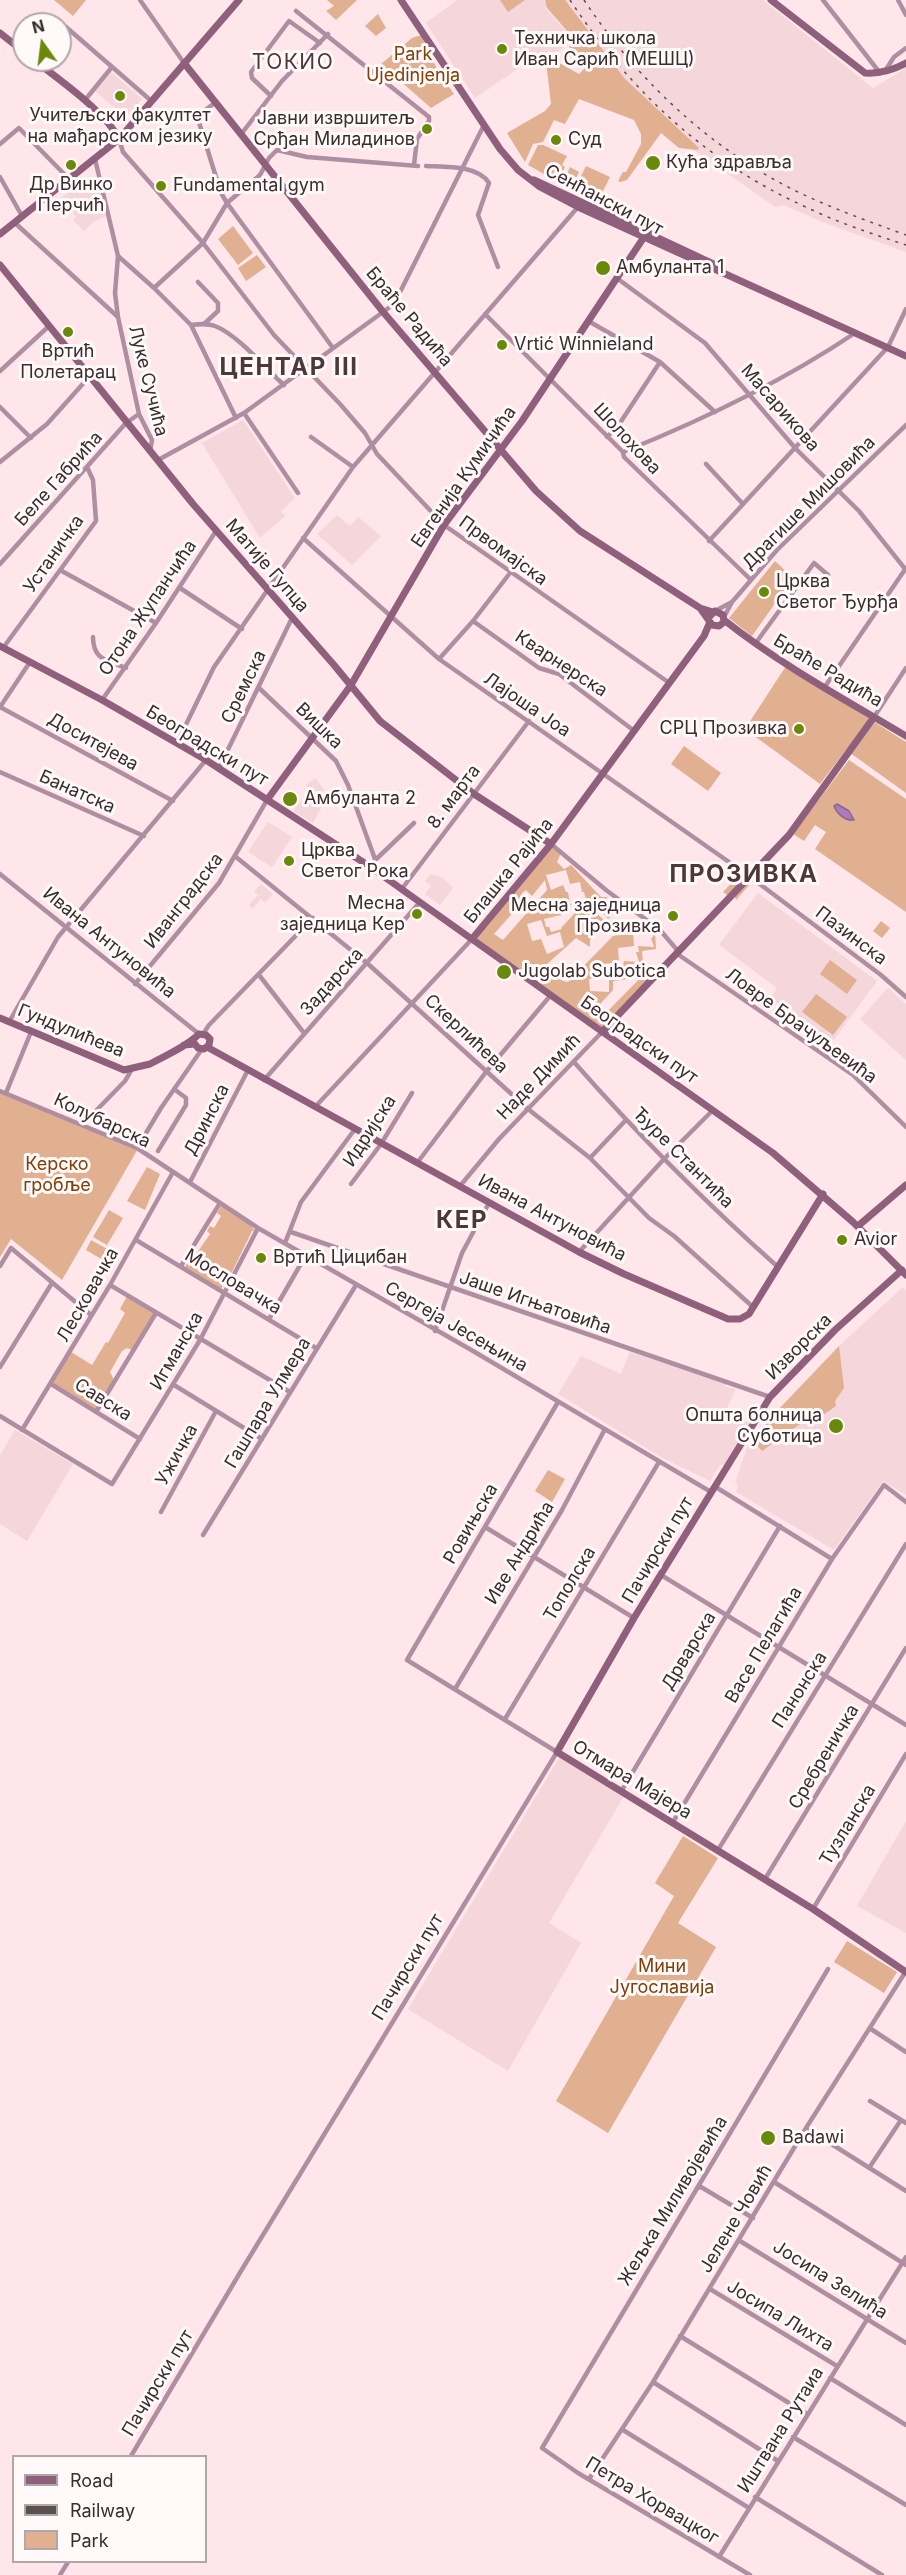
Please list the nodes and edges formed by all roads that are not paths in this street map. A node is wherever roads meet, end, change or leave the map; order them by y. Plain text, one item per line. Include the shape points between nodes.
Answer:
1 (140, 0) edge
2 (239, 0) edge
3 (401, 0) edge
4 (771, 0) edge
5 (823, 0) edge
6 (897, 0) edge
7 (296, 11) dead end
8 (906, 15) edge
9 (72, 32) edge
10 (0, 33) edge
11 (328, 34) junction
12 (12, 42) edge
13 (320, 43) junction
14 (906, 48) edge
15 (184, 63) junction
16 (906, 63) edge
17 (112, 68) junction
18 (49, 72) edge
19 (883, 72) junction
20 (271, 96) junction
21 (148, 98) dead end
22 (84, 101) junction
23 (216, 102) junction
24 (484, 124) junction
25 (242, 133) junction
26 (119, 139) junction
27 (0, 144) edge
28 (95, 159) junction
29 (266, 164) junction
30 (426, 166) dead end
31 (462, 169) junction
32 (0, 177) edge
33 (532, 179) junction
34 (69, 180) junction
35 (226, 203) junction
36 (579, 207) junction
37 (23, 217) junction
38 (15, 223) junction
39 (0, 234) edge
40 (645, 235) junction
41 (203, 243) junction
42 (118, 256) junction
43 (0, 265) edge
44 (498, 267) dead end
45 (618, 279) junction
46 (198, 282) dead end
47 (154, 288) junction
48 (906, 309) edge
49 (384, 313) junction
50 (485, 314) junction
51 (118, 317) junction
52 (590, 322) junction
53 (204, 324) junction
54 (191, 325) junction
55 (48, 327) junction
56 (856, 332) junction
57 (888, 347) junction
58 (333, 348) junction
59 (906, 356) edge
60 (660, 362) junction
61 (306, 369) junction
62 (0, 371) edge
63 (436, 374) junction
64 (89, 378) junction
65 (551, 378) junction
66 (284, 385) junction
67 (752, 396) junction
68 (0, 407) edge
69 (715, 412) junction
70 (244, 413) junction
71 (140, 414) junction
72 (236, 418) junction
73 (126, 423) junction
74 (906, 425) edge
75 (607, 436) junction
76 (312, 437) dead end
77 (31, 438) junction
78 (372, 445) junction
79 (501, 449) junction
80 (796, 449) junction
81 (150, 451) junction
82 (623, 452) junction
83 (158, 460) junction
84 (0, 462) edge
85 (706, 464) dead end
86 (87, 467) junction
87 (354, 467) junction
88 (838, 491) junction
89 (298, 494) dead end
90 (743, 504) junction
91 (444, 525) junction
92 (216, 531) junction
93 (303, 538) junction
94 (709, 541) junction
95 (0, 564) edge
96 (906, 569) edge
97 (60, 570) junction
98 (510, 573) junction
99 (828, 574) dead end
100 (751, 580) junction
101 (180, 588) junction
102 (269, 590) junction
103 (732, 602) junction
104 (390, 616) junction
105 (292, 618) junction
106 (717, 619) junction
107 (473, 621) junction
108 (156, 623) junction
109 (242, 629) junction
110 (93, 637) dead end
111 (755, 644) junction
112 (1, 647) edge
113 (439, 659) junction
114 (30, 662) junction
115 (126, 668) junction
116 (906, 668) edge
117 (668, 682) junction
118 (351, 685) junction
119 (259, 688) junction
120 (824, 688) junction
121 (102, 700) junction
122 (0, 707) edge
123 (874, 717) junction
124 (529, 721) junction
125 (633, 730) junction
126 (906, 736) edge
127 (313, 738) junction
128 (177, 743) junction
129 (206, 760) junction
130 (219, 768) junction
131 (0, 772) edge
132 (603, 773) junction
133 (474, 794) junction
134 (267, 800) junction
135 (173, 801) junction
136 (414, 824) dead end
137 (144, 837) junction
138 (551, 844) junction
139 (236, 857) junction
140 (375, 858) junction
141 (369, 866) junction
142 (0, 874) edge
143 (749, 876) junction
144 (401, 890) junction
145 (420, 902) junction
146 (313, 918) junction
147 (66, 927) junction
148 (472, 939) junction
149 (677, 952) junction
150 (367, 963) junction
151 (259, 975) junction
152 (135, 984) junction
153 (550, 996) junction
154 (906, 997) edge
155 (413, 1004) junction
156 (0, 1018) edge
157 (9, 1022) junction
158 (31, 1032) junction
159 (602, 1032) junction
160 (304, 1033) junction
161 (198, 1038) junction
162 (207, 1046) junction
163 (574, 1062) junction
164 (132, 1069) junction
165 (248, 1070) junction
166 (486, 1072) junction
167 (264, 1080) junction
168 (174, 1089) junction
169 (0, 1091) edge
170 (6, 1093) junction
171 (412, 1093) dead end
172 (315, 1107) junction
173 (528, 1109) junction
174 (713, 1110) junction
175 (625, 1121) junction
176 (83, 1124) junction
177 (906, 1127) edge
178 (355, 1129) junction
179 (381, 1144) junction
180 (137, 1148) junction
181 (158, 1151) dead end
182 (590, 1158) junction
183 (664, 1159) junction
184 (417, 1163) junction
185 (173, 1172) junction
186 (190, 1182) junction
187 (351, 1184) dead end
188 (906, 1185) edge
189 (460, 1186) junction
190 (823, 1194) junction
191 (629, 1197) junction
192 (220, 1203) junction
193 (489, 1203) junction
194 (858, 1227) junction
195 (258, 1228) junction
196 (291, 1232) junction
197 (136, 1240) junction
198 (285, 1243) junction
199 (579, 1252) junction
200 (306, 1255) junction
201 (0, 1266) edge
202 (181, 1266) junction
203 (778, 1267) junction
204 (905, 1271) edge
205 (52, 1282) junction
206 (110, 1285) junction
207 (356, 1285) junction
208 (451, 1288) junction
209 (224, 1293) junction
210 (753, 1307) junction
211 (156, 1313) junction
212 (91, 1315) junction
213 (269, 1319) junction
214 (435, 1331) junction
215 (200, 1340) junction
216 (316, 1348) junction
217 (0, 1367) edge
218 (51, 1384) junction
219 (174, 1385) junction
220 (290, 1392) junction
221 (770, 1397) junction
222 (558, 1402) junction
223 (216, 1411) junction
224 (96, 1412) junction
225 (0, 1416) edge
226 (605, 1429) junction
227 (22, 1430) junction
228 (140, 1439) junction
229 (262, 1439) junction
230 (659, 1462) junction
231 (712, 1489) junction
232 (906, 1502) edge
233 (161, 1512) dead end
234 (780, 1526) junction
235 (485, 1527) junction
236 (203, 1535) dead end
237 (906, 1544) edge
238 (533, 1557) junction
239 (832, 1558) junction
240 (661, 1575) junction
241 (584, 1589) junction
242 (725, 1616) junction
243 (634, 1618) junction
244 (778, 1646) junction
245 (906, 1648) edge
246 (407, 1660) joint
247 (825, 1675) junction
248 (455, 1689) junction
249 (872, 1704) junction
250 (505, 1719) junction
251 (906, 1725) edge
252 (557, 1752) junction
253 (906, 1754) edge
254 (622, 1790) junction
255 (673, 1822) junction
256 (718, 1850) junction
257 (765, 1879) junction
258 (813, 1909) junction
259 (828, 1969) dead end
260 (906, 1972) edge
261 (871, 2029) junction
262 (906, 2052) edge
263 (870, 2101) dead end
264 (904, 2122) edge
265 (806, 2128) junction
266 (869, 2168) junction
267 (774, 2182) junction
268 (697, 2188) junction
269 (906, 2191) edge
270 (753, 2218) junction
271 (740, 2241) junction
272 (906, 2257) edge
273 (904, 2264) edge
274 (710, 2289) junction
275 (867, 2319) junction
276 (680, 2336) junction
277 (906, 2343) edge
278 (837, 2366) junction
279 (830, 2378) junction
280 (653, 2382) junction
281 (807, 2414) junction
282 (906, 2425) edge
283 (623, 2430) junction
284 (793, 2437) junction
285 (542, 2448) joint
286 (132, 2455) edge
287 (778, 2461) junction
288 (590, 2479) junction
289 (755, 2498) junction
290 (906, 2505) edge
291 (749, 2508) junction
292 (719, 2557) junction
293 (750, 2575) edge
294 (882, 2575) edge

1 - 15 street, Браће Радића
2 - 15 street
3 - 24 street
4 - 19 street via 857,68 865,73
5 - 19 street
6 - 8 street
7 - 11 street
9 - 17 street
10 - 12 street
11 - 13 street
11 - 29 street via 429,117 417,139 416,166 307,157 277,150
13 - 20 street
13 - 20 street via 289,21 251,72 252,78
14 - 19 street
15 - 23 street, Браће Радића
15 - 26 street
16 - 19 street
17 - 21 street
17 - 22 street
18 - 22 street
20 - 25 street
22 - 26 street via 114,129
23 - 25 street, Браће Радића
23 - 35 street via 196,116
24 - 31 street
24 - 33 street via 508,160
25 - 29 street, Браће Радића
26 - 28 street
26 - 41 street, Првомајска via 123,152
27 - 34 street via 19,128
28 - 34 street
28 - 42 street, Луке Сучића
29 - 35 street via 260,175
29 - 49 street, Браће Радића
30 - 31 street
31 - 44 street via 489,183 478,215
31 - 49 street via 398,298
32 - 37 street
33 - 36 street, Сенћански пут
33 - 40 street, Сенћански пут
34 - 37 street
35 - 41 street
35 - 58 street
36 - 40 street, Сенћански пут
36 - 50 street
37 - 38 street
38 - 39 street
38 - 51 street
40 - 45 street, Евгенија Кумичића
40 - 56 street, Сенћански пут
41 - 47 street
41 - 61 street, Првомајска via 260,318
42 - 47 street
42 - 51 street, Луке Сучића
43 - 55 street, Матије Гупца
45 - 52 street, Евгенија Кумичића
45 - 67 street, Масарикова via 697,336
46 - 53 street via 218,303 218,311
47 - 54 street
48 - 57 street
49 - 58 street
49 - 63 street, Браће Радића
50 - 63 street
50 - 65 street, Шолохова
51 - 71 street, Луке Сучића
52 - 60 street
52 - 65 street, Евгенија Кумичића
53 - 54 street
53 - 66 street via 214,325 228,335
54 - 72 street
55 - 62 street
55 - 64 street, Матије Гупца
56 - 57 street, Сенћански пут
56 - 67 street
57 - 59 street, Сенћански пут
57 - 80 street
58 - 61 street
60 - 69 street
60 - 75 street via 618,426
61 - 66 street
61 - 78 street, Првомајска
63 - 78 street
63 - 79 street, Браће Радића
64 - 73 street, Матије Гупца
64 - 77 street
65 - 75 street, Шолохова
65 - 79 street, Евгенија Кумичића
66 - 70 street
67 - 69 street
67 - 80 street, Масарикова
68 - 77 street
69 - 82 street
70 - 72 street
70 - 89 street
71 - 73 street, Беле Габрића
71 - 81 street, Луке Сучића via 152,440
72 - 83 street
73 - 81 street, Матије Гупца
73 - 86 street, Беле Габрића
74 - 88 street, Драгише Мишовића
75 - 82 street, Шолохова
76 - 87 street
77 - 84 street
78 - 87 street
78 - 91 street, Првомајска
79 - 91 street, Евгенија Кумичића
79 - 106 street, Браће Радића via 536,491 580,531
80 - 88 street, Масарикова
80 - 90 street
81 - 83 street, Матије Гупца
82 - 94 street, Шолохова
83 - 92 street, Матије Гупца
85 - 90 street
86 - 95 street, Беле Габрића
86 - 97 street, Устаничка via 93,480 96,521
87 - 93 street
88 - 96 street, Масарикова
88 - 100 street, Драгише Мишовића
90 - 94 street
91 - 98 street, Првомајска
91 - 104 street, Евгенија Кумичића
92 - 101 street, Отона Жупанчића
92 - 102 street, Матије Гупца
93 - 102 street
93 - 104 street, Лајоша Јоа
94 - 100 street, Шолохова
96 - 120 street
97 - 108 street
97 - 112 street, Устаничка
98 - 107 street
98 - 117 street, Првомајска
99 - 111 street via 814,563
100 - 103 street, Драгише Мишовића
101 - 108 street, Отона Жупанчића
101 - 109 street
102 - 105 street, Матије Гупца
102 - 109 street
103 - 106 street, Драгише Мишовића
103 - 106 street, Драгише Мишовића
104 - 113 street, Лајоша Јоа
104 - 118 street, Евгенија Кумичића
105 - 118 street, Матије Гупца
105 - 119 street, Сремска
106 - 111 street, Браће Радића
106 - 117 street, Блашка Рајића
107 - 113 street
107 - 125 street, Кварнерска via 539,668 559,674
108 - 115 street, Отона Жупанчића
109 - 128 street via 214,667
110 - 115 street via 97,655
111 - 120 street, Браће Радића
112 - 114 street, Београдски пут
113 - 124 street, Лајоша Јоа
114 - 121 street, Београдски пут
114 - 122 street
115 - 121 street, Отона Жупанчића
116 - 123 street
117 - 125 street, Блашка Рајића
118 - 127 street, Евгенија Кумичића
118 - 133 street, Матије Гупца via 390,731
119 - 127 street, Вишка
119 - 130 street, Сремска
120 - 123 street, Браће Радића
121 - 128 street, Београдски пут
122 - 135 street, Доситејева
123 - 126 street, Браће Радића
123 - 143 street, Наде Димић via 789,835
124 - 132 street, Лајоша Јоа
124 - 133 street, 8. марта
125 - 132 street, Блашка Рајића
127 - 134 street, Евгенија Кумичића
127 - 140 street, Вишка via 342,771
128 - 129 street, Београдски пут
129 - 130 street, Београдски пут
129 - 135 street
130 - 134 street, Београдски пут
131 - 137 street, Банатска
132 - 138 street, Блашка Рајића
132 - 143 street, Лајоша Јоа
133 - 138 street, Матије Гупца
133 - 144 street, 8. марта
134 - 139 street, Иванградска
134 - 141 street, Београдски пут
135 - 137 street
136 - 140 street
137 - 147 street
138 - 148 street, Блашка Рајића
138 - 149 street, Ловре Брачуљевића via 660,930
139 - 146 street, Скерлићева
139 - 152 street, Иванградска
140 - 141 street
141 - 144 street, Београдски пут
142 - 147 street, Ивана Антуновића
143 - 149 street, Наде Димић
143 - 154 street, Пазинска
144 - 145 street, Београдски пут
145 - 148 street, Београдски пут
145 - 150 street, Задарска
146 - 150 street, Скерлићева
146 - 151 street
147 - 152 street, Ивана Антуновића
147 - 157 street
148 - 153 street, Београдски пут
148 - 155 street, Блашка Рајића
149 - 159 street, Наде Димић
149 - 177 street, Ловре Брачуљевића via 853,1075
150 - 155 street, Скерлићева
150 - 160 street, Задарска
151 - 160 street
151 - 161 street
152 - 161 street, Ивана Антуновића
153 - 159 street, Београдски пут
153 - 166 street
155 - 166 street, Скерлићева
155 - 172 street, Блашка Рајића
156 - 157 street, Гундулићева
157 - 158 street, Гундулићева
158 - 164 street, Гундулићева via 117,1068
158 - 170 street
159 - 163 street, Наде Димић
159 - 174 street, Београдски пут
160 - 167 street, Задарска
161 - 162 street
161 - 162 street via 208,1037
161 - 164 street
162 - 165 street, Ивана Антуновића
162 - 168 street
163 - 173 street, Наде Димић
163 - 175 street, Ђуре Стантића
164 - 176 street
165 - 167 street, Ивана Антуновића
165 - 186 street, Дринска
166 - 173 street, Скерлићева
166 - 184 street
167 - 172 street, Ивана Антуновића
168 - 180 street
168 - 181 street via 186,1098 186,1105
169 - 170 street, Колубарска
170 - 176 street, Колубарска
171 - 179 street, Идријска
172 - 178 street, Ивана Антуновића
173 - 182 street, Скерлићева
173 - 189 street, Наде Димић
174 - 183 street
174 - 190 street, Београдски пут
175 - 182 street
175 - 183 street, Ђуре Стантића
176 - 180 street, Колубарска
178 - 179 street, Ивана Антуновића
178 - 196 street via 305,1196
179 - 184 street, Ивана Антуновића
179 - 187 street, Идријска
180 - 185 street, Колубарска
182 - 191 street, Скерлићева
183 - 191 street
183 - 203 street, Ђуре Стантића
184 - 189 street, Ивана Антуновића
185 - 186 street, Колубарска
185 - 197 street, Лесковачка
186 - 192 street, Сергеја Јесењина
188 - 194 street
189 - 193 street, Ивана Антуновића
190 - 194 street, Београдски пут
190 - 203 street
191 - 199 street
191 - 210 street, Скерлићева
192 - 195 street, Сергеја Јесењина
192 - 202 street
193 - 199 street, Ивана Антуновића
193 - 208 street via 462,1253
194 - 204 street, Београдски пут
195 - 198 street, Сергеја Јесењина
195 - 209 street, Игманска
196 - 198 street
196 - 208 street, Јаше Игњатовића
197 - 202 street, Мословачка
197 - 206 street, Лесковачка
198 - 200 street, Сергеја Јесењина
199 - 210 street, Ивана Антуновића via 728,1319 744,1318
200 - 207 street, Сергеја Јесењина
200 - 213 street
201 - 205 street via 11,1248
202 - 209 street, Мословачка
203 - 210 street
204 - 221 street, Изворска via 835,1330
205 - 212 street
205 - 217 street
206 - 211 street
206 - 212 street, Лесковачка
207 - 214 street, Сергеја Јесењина
207 - 216 street, Гашпара Улмера
208 - 214 street
208 - 221 street, Јаше Игњатовића
209 - 213 street, Мословачка
209 - 215 street, Игманска
211 - 215 street
211 - 224 street
212 - 218 street, Лесковачка
213 - 216 street, Мословачка
214 - 222 street, Сергеја Јесењина
215 - 219 street, Игманска
215 - 220 street
216 - 220 street, Гашпара Улмера
218 - 224 street, Савска
218 - 227 street, Лесковачка
219 - 223 street
219 - 228 street, Игманска
220 - 229 street, Гашпара Улмера
221 - 231 street, Изворска
222 - 226 street, Сергеја Јесењина
222 - 235 street, Ровињска
223 - 229 street
223 - 233 street, Ужичка
224 - 228 street, Савска
225 - 227 street
226 - 230 street, Сергеја Јесењина
226 - 238 street, Иве Андрића
227 - 228 street, Игманска via 112,1484
229 - 236 street, Гашпара Улмера
230 - 231 street, Сергеја Јесењина
230 - 241 street, Тополска
231 - 234 street, Сергеја Јесењина
231 - 240 street, Пачирски пут
232 - 239 street, Васе Пелагића via 884,1485
234 - 239 street, Сергеја Јесењина
234 - 242 street, Дрварска
235 - 238 street
235 - 246 street, Ровињска
237 - 247 street, Панонска
238 - 241 street
238 - 248 street, Иве Андрића
239 - 244 street, Васе Пелагића
240 - 242 street
240 - 243 street, Пачирски пут
241 - 243 street
241 - 250 street, Тополска
242 - 244 street
242 - 254 street, Дрварска
243 - 252 street, Пачирски пут
244 - 247 street
244 - 255 street, Васе Пелагића
245 - 249 street, Сребреничка
246 - 248 street, Отмара Мајера
247 - 249 street
247 - 256 street, Панонска
248 - 250 street, Отмара Мајера
249 - 251 street
249 - 257 street, Сребреничка
250 - 252 street, Отмара Мајера
252 - 254 street, Отмара Мајера
252 - 286 street, Пачирски пут
253 - 258 street, Тузланска
254 - 255 street, Отмара Мајера
255 - 256 street, Отмара Мајера
256 - 257 street, Отмара Мајера
257 - 258 street, Отмара Мајера
258 - 260 street, Отмара Мајера
259 - 268 street, Жељка Миливојевића
260 - 261 street, Јелене Човић
261 - 262 street
261 - 265 street, Јелене Човић
263 - 264 street
264 - 266 street
265 - 266 street
265 - 267 street, Јелене Човић
266 - 269 street
267 - 270 street, Јелене Човић
267 - 273 street
268 - 270 street
268 - 285 street, Жељка Миливојевића
270 - 271 street, Јелене Човић
271 - 274 street, Јелене Човић
271 - 275 street, Јосипа Зелића
272 - 273 street, Иштвана Рутаиа
273 - 275 street, Иштвана Рутаиа via 899,2265
274 - 276 street, Јелене Човић
274 - 278 street, Јосипа Лихта
275 - 277 street, Јосипа Зелића
275 - 278 street, Иштвана Рутаиа
276 - 280 street, Јелене Човић
276 - 281 street
278 - 279 street, Иштвана Рутаиа
279 - 281 street, Иштвана Рутаиа
279 - 282 street, Јосипа Лихта
280 - 283 street, Јелене Човић
280 - 287 street
281 - 284 street, Иштвана Рутаиа
283 - 288 street, Јелене Човић
283 - 291 street
284 - 287 street, Иштвана Рутаиа
284 - 290 street
285 - 288 street, Петра Хорвацког
287 - 289 street, Иштвана Рутаиа
288 - 292 street, Петра Хорвацког
289 - 291 street, Иштвана Рутаиа
289 - 294 street
291 - 292 street, Иштвана Рутаиа
292 - 293 street, Петра Хорвацког

